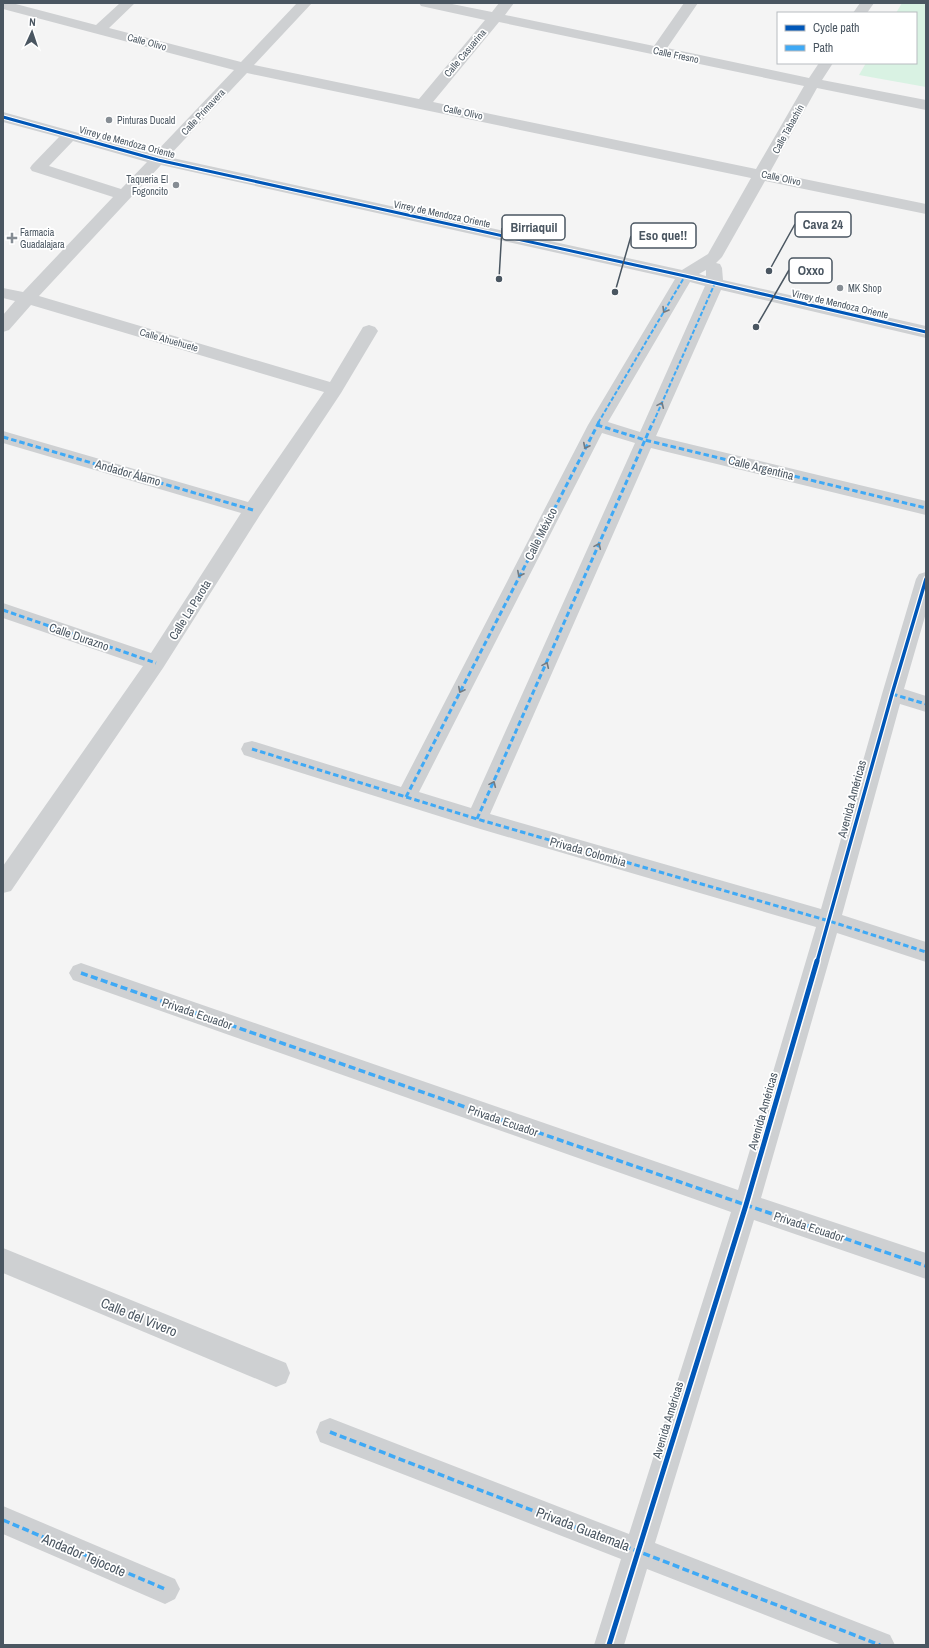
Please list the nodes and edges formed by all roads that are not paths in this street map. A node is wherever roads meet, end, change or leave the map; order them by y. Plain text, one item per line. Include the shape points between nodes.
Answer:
1 (128, 3) edge
2 (305, 3) edge
3 (426, 3) edge
4 (507, 3) edge
5 (691, 3) edge
6 (867, 3) edge
7 (3, 5) edge
8 (861, 12) edge
9 (494, 18) junction
10 (99, 30) junction
11 (658, 51) junction
12 (825, 64) edge
13 (245, 68) junction
14 (813, 83) junction
15 (423, 104) junction
16 (926, 105) edge
17 (3, 117) edge
18 (70, 135) junction
19 (158, 160) junction
20 (762, 174) junction
21 (125, 195) junction
22 (926, 209) edge
23 (714, 257) junction
24 (685, 276) junction
25 (715, 283) junction
26 (3, 293) edge
27 (27, 298) junction
28 (3, 326) edge
29 (369, 330) dead end
30 (926, 332) edge
31 (335, 389) junction
32 (597, 425) junction
33 (3, 437) edge
34 (645, 440) junction
35 (926, 508) edge
36 (252, 510) junction
37 (926, 579) edge
38 (3, 610) edge
39 (156, 663) junction
40 (892, 694) junction
41 (926, 704) edge
42 (252, 749) dead end
43 (406, 798) junction
44 (477, 819) junction
45 (3, 884) edge
46 (829, 921) junction
47 (926, 952) edge
48 (81, 973) dead end
49 (746, 1205) junction
50 (3, 1260) edge
51 (926, 1266) edge
52 (276, 1373) dead end
53 (330, 1432) dead end
54 (3, 1520) edge
55 (638, 1550) junction
56 (165, 1589) dead end
57 (609, 1645) edge
58 (880, 1645) edge

1 - 10 street
2 - 13 street, Calle Primavera
3 - 9 street, Calle Fresno
4 - 9 street, Calle Casuarina
5 - 11 street
6 - 8 street
7 - 10 street, Calle Olivo
9 - 11 street, Calle Fresno
9 - 15 street, Calle Casuarina
10 - 13 street, Calle Olivo
11 - 14 street, Calle Fresno
12 - 14 street, Calle Tabachín
13 - 15 street, Calle Olivo
13 - 19 street, Calle Primavera
14 - 16 street, Calle Fresno
14 - 20 street, Calle Tabachín
15 - 20 street, Calle Olivo
17 - 18 street, Virrey de Mendoza Oriente
18 - 19 street, Virrey de Mendoza Oriente
18 - 21 street via 38,168
19 - 21 street, Calle Primavera
19 - 24 street, Virrey de Mendoza Oriente
20 - 22 street, Calle Olivo
20 - 23 street, Calle Tabachín
21 - 27 street, Calle Primavera
23 - 24 street, Calle Tabachín
23 - 25 street
24 - 25 street, Virrey de Mendoza Oriente
24 -> 32 street, Calle México
25 - 30 street, Virrey de Mendoza Oriente
34 -> 25 street
26 - 27 street, Calle Ahuehuete
27 - 28 street, Calle Primavera
27 - 31 street, Calle Ahuehuete
29 - 31 street, Calle La Parota
31 - 36 street, Calle La Parota
32 - 34 street, Calle Argentina
32 -> 43 street, Calle México
33 - 36 street, Andador Álamo
34 - 35 street, Calle Argentina
44 -> 34 street
36 - 39 street, Calle La Parota
37 - 40 street, Avenida Américas
38 - 39 street, Calle Durazno
39 - 45 street, Calle La Parota
40 - 41 street
40 - 46 street, Avenida Américas
42 - 43 street, Privada Colombia
43 - 44 street, Privada Colombia
44 - 46 street, Privada Colombia
46 - 47 street, Privada Colombia
46 - 49 street, Avenida Américas
48 - 49 street, Privada Ecuador
49 - 51 street, Privada Ecuador
49 - 55 street, Avenida Américas
50 - 52 street, Calle del Vivero
53 - 55 street, Privada Guatemala
54 - 56 street, Andador Tejocote
55 - 57 street, Avenida Américas
55 - 58 street, Privada Guatemala

